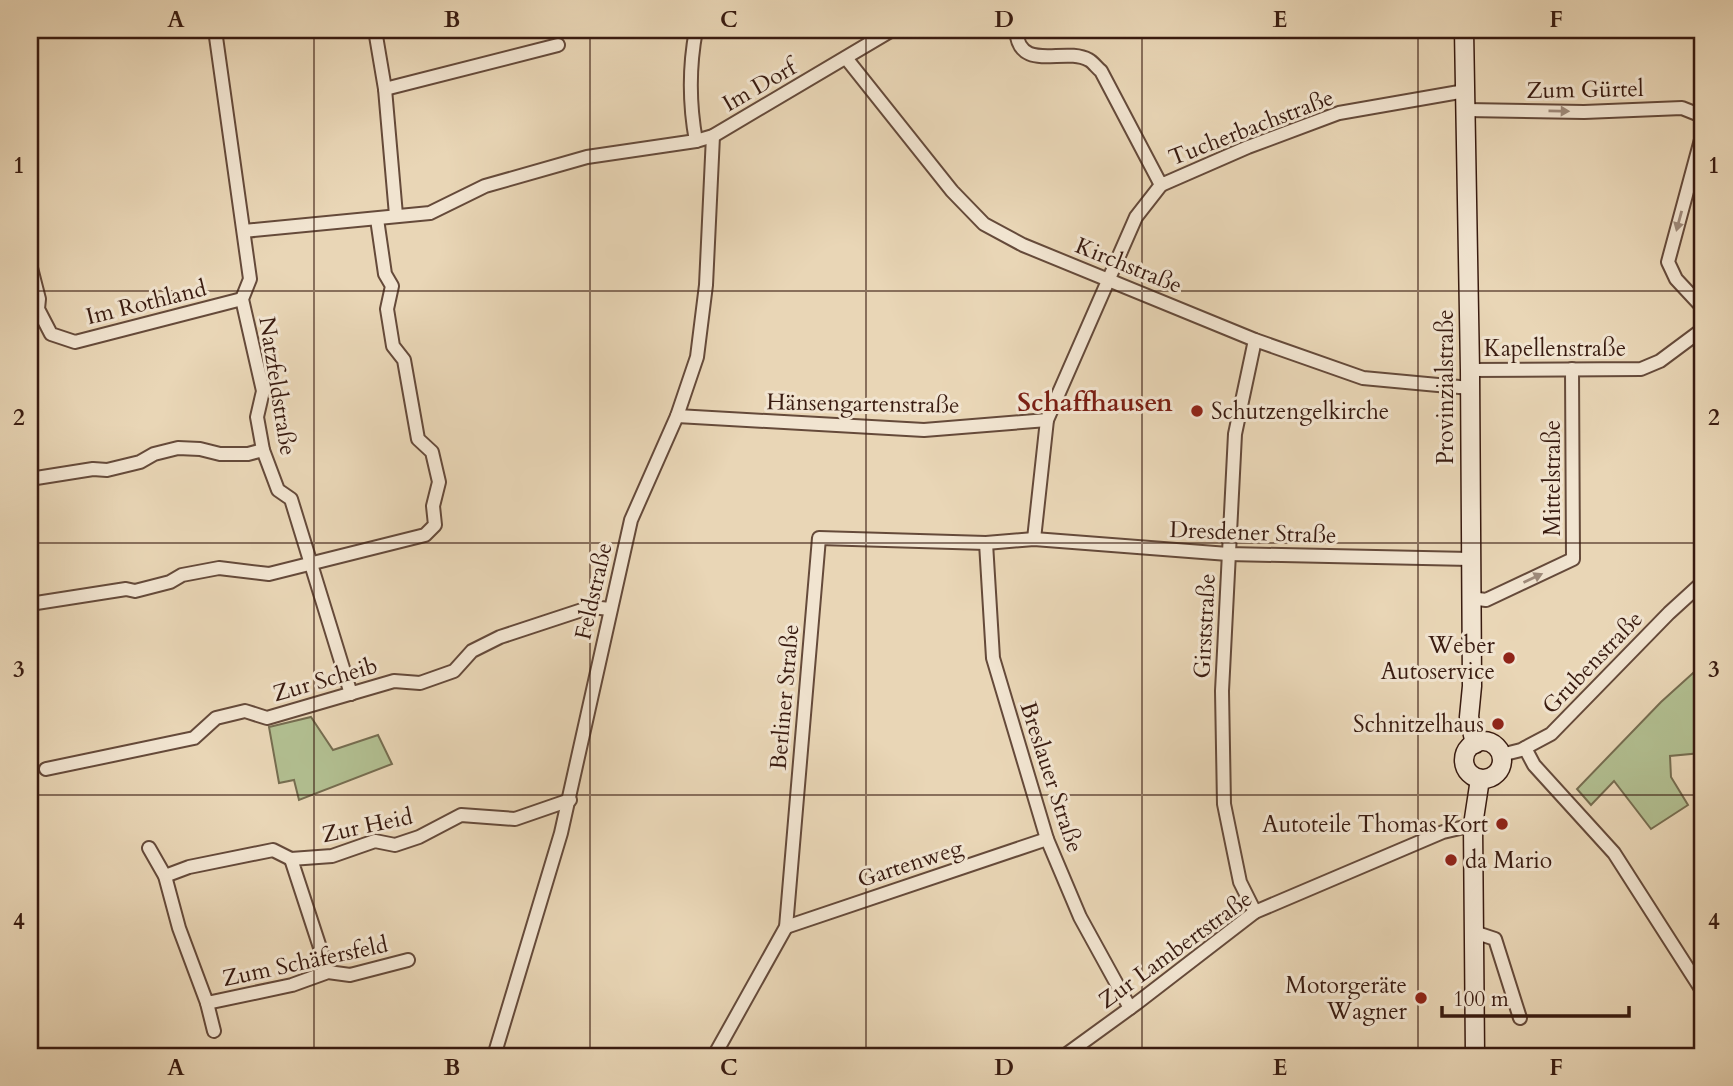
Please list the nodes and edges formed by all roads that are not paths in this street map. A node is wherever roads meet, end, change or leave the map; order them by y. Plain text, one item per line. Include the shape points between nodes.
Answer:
1 (215, 30) edge
2 (375, 30) edge
3 (696, 30) edge
4 (892, 30) edge
5 (1017, 30) edge
6 (1464, 30) edge
7 (558, 45) dead end
8 (846, 58) junction
9 (384, 89) junction
10 (1465, 91) junction
11 (1466, 110) junction
12 (1702, 116) edge
13 (713, 136) junction
14 (696, 141) junction
15 (1161, 185) junction
16 (30, 205) edge
17 (396, 215) junction
18 (377, 219) junction
19 (244, 231) junction
20 (30, 236) edge
21 (30, 264) edge
22 (1108, 278) junction
23 (242, 299) junction
24 (1703, 309) edge
25 (34, 311) edge
26 (1703, 329) edge
27 (1255, 340) junction
28 (1572, 369) junction
29 (1470, 379) junction
30 (677, 416) junction
31 (1047, 420) junction
32 (263, 450) junction
33 (30, 479) edge
34 (1034, 539) junction
35 (986, 543) junction
36 (1228, 554) junction
37 (1470, 559) junction
38 (311, 565) junction
39 (1703, 582) edge
40 (1470, 598) junction
41 (30, 604) edge
42 (610, 609) junction
43 (351, 694) junction
44 (1475, 744) junction
45 (1525, 748) junction
46 (1501, 755) junction
47 (46, 769) dead end
48 (1480, 779) junction
49 (570, 800) junction
50 (1473, 825) junction
51 (1047, 839) junction
52 (149, 848) dead end
53 (291, 859) junction
54 (165, 876) junction
55 (1255, 912) junction
56 (786, 927) junction
57 (1474, 932) junction
58 (408, 960) dead end
59 (328, 972) junction
60 (1703, 992) edge
61 (207, 1003) junction
62 (1130, 1008) junction
63 (1520, 1018) dead end
64 (214, 1031) dead end
65 (494, 1056) edge
66 (714, 1056) edge
67 (1064, 1056) edge
68 (1475, 1056) edge

1 - 19 street, Natzfeldstraße
2 - 9 street
3 - 14 street via 690,83
4 - 8 street, Im Dorf
5 - 15 street, Tucherbachstraße via 1017,41 1024,50 1038,56 1076,56 1090,60 1101,71
6 - 10 street, Provinzialstraße
7 - 9 street
8 - 13 street, Im Dorf
8 - 22 street, Kirchstraße via 952,191 984,224 1023,245
9 - 17 street
10 - 11 street, Provinzialstraße
10 - 15 street, Tucherbachstraße via 1339,113
11 -> 12 street, Zum Gürtel via 1682,108
11 - 29 street, Provinzialstraße
12 -> 24 street, Zum Gürtel via 1703,132 1668,262 1676,279
13 - 14 street, Im Dorf
13 - 30 street, Feldstraße via 700,333
14 - 17 street, Im Dorf via 587,157 485,186 430,213
15 - 22 street via 1136,217
16 - 20 street
17 - 18 street, Im Dorf
18 - 19 street, Im Dorf
18 - 38 street via 385,274 392,286 387,309 393,346 404,360 418,439 432,452 439,482 433,506 435,525 425,535
19 - 23 street, Natzfeldstraße via 250,279
21 - 25 street, Im Rothland via 39,299
22 - 27 street, Kirchstraße
22 - 31 street
23 - 25 street, Im Rothland via 75,342 51,334
23 - 32 street, Natzfeldstraße via 263,391 257,416
26 - 28 street, Kapellenstraße via 1660,361 1641,369
27 - 29 street, Kirchstraße via 1363,378
27 - 36 street, Girststraße via 1235,434
28 - 29 street, Kapellenstraße
40 -> 28 street, Mittelstraße via 1486,600 1573,559
29 - 37 street, Provinzialstraße
30 - 31 street, Hänsengartenstraße via 923,430
30 - 42 street, Feldstraße via 631,520
31 - 34 street
32 - 33 street via 220,454 178,448 107,470
32 - 38 street, Natzfeldstraße via 278,490 291,499
34 - 35 street, Berliner Straße
34 - 36 street, Dresdener Straße
35 - 51 street, Breslauer Straße via 993,658
35 - 56 street, Berliner Straße via 819,538
36 - 37 street, Dresdener Straße
36 - 55 street, Girststraße via 1222,691 1224,804 1240,882
37 - 40 street, Provinzialstraße
38 - 41 street via 269,574 219,568 135,591
38 - 43 street, Natzfeldstraße
39 - 45 street, Grubenstraße via 1551,734
40 - 44 street, Provinzialstraße via 1469,716
42 - 43 street, Zur Scheib via 591,607 500,637 472,651 454,671 420,683 394,681
42 - 49 street, Feldstraße
43 - 47 street, Zur Scheib via 267,718 245,711 216,718 194,738
44 - 46 street via 1489,742
44 - 48 street via 1465,762 1469,772
45 - 46 street, Grubenstraße
45 - 60 street via 1534,765 1614,853
46 - 48 street via 1497,773
48 - 50 street
49 - 53 street, Zur Heid via 515,819 461,816 395,845 374,841 332,856
49 - 65 street, Feldstraße
50 - 55 street, Zur Lambertstraße via 1443,831
50 - 57 street
51 - 56 street, Gartenweg
51 - 62 street, Breslauer Straße via 1080,917
52 - 54 street, Zum Schäfersfeld
53 - 54 street, Zur Heid via 273,850
53 - 59 street
54 - 61 street, Zum Schäfersfeld
55 - 62 street, Zur Lambertstraße
56 - 66 street, Berliner Straße
57 - 63 street via 1495,939
57 - 68 street
58 - 59 street, Zum Schäfersfeld via 350,975
59 - 61 street, Zum Schäfersfeld via 292,985
61 - 64 street
62 - 67 street, Zur Lambertstraße

